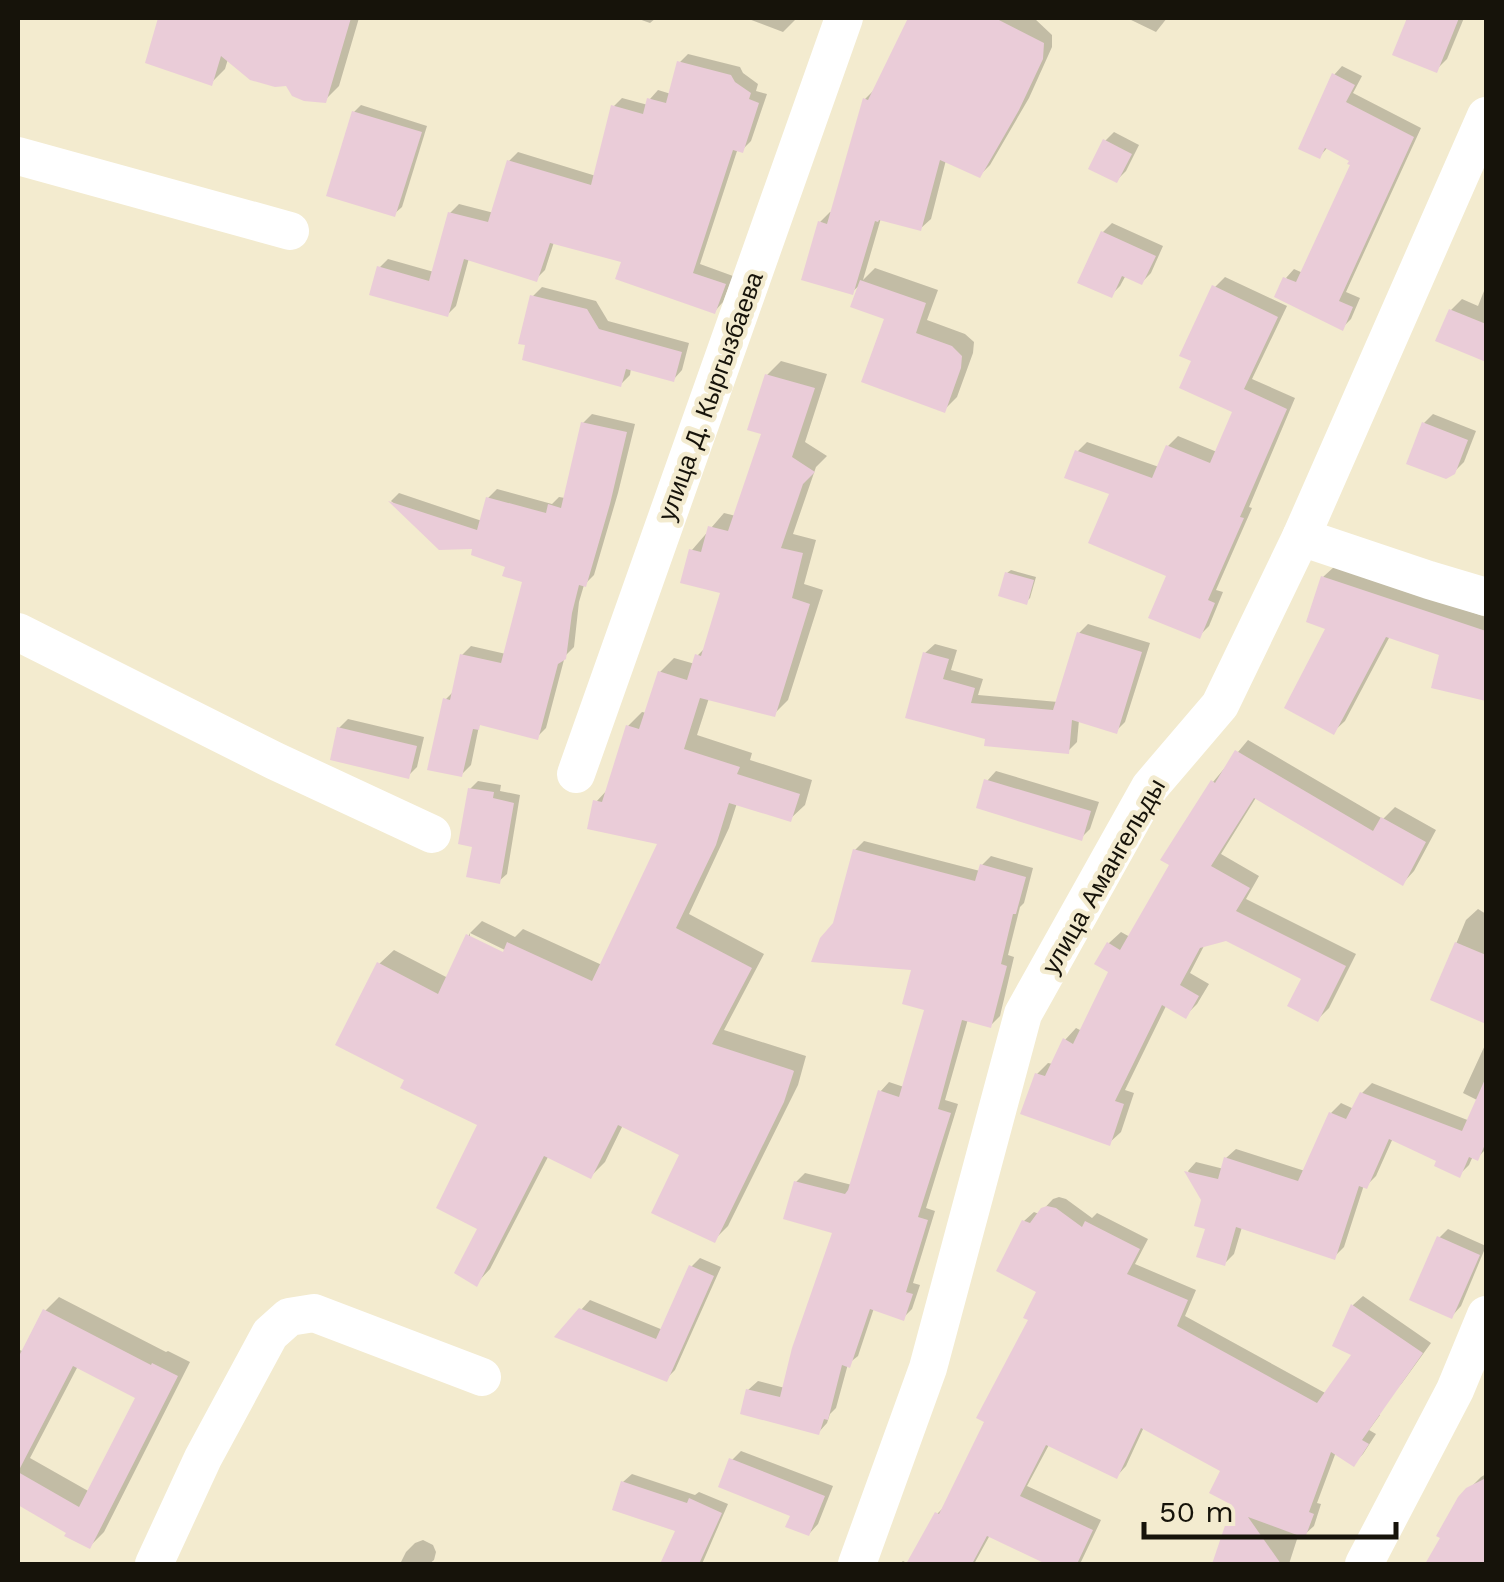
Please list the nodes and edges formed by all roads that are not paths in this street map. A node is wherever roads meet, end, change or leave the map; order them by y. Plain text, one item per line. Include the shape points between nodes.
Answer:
1 (844, 18) edge
2 (1486, 116) edge
3 (18, 156) edge
4 (290, 232) dead end
5 (1301, 537) junction
6 (1486, 597) edge
7 (18, 632) edge
8 (576, 774) dead end
9 (432, 834) dead end
10 (1486, 1315) edge
11 (482, 1377) dead end
12 (154, 1564) edge
13 (857, 1564) edge
14 (1364, 1564) edge

1 - 8 street, улица Д. Кыргызбаева
2 - 5 street, улица Амангельды
3 - 4 street
5 - 6 street
5 - 13 street, улица Амангельды via 1220,705 1150,787 1023,1014 928,1368
7 - 9 street
10 - 14 street via 1455,1390
11 - 12 street via 314,1313 288,1317 254,1360

